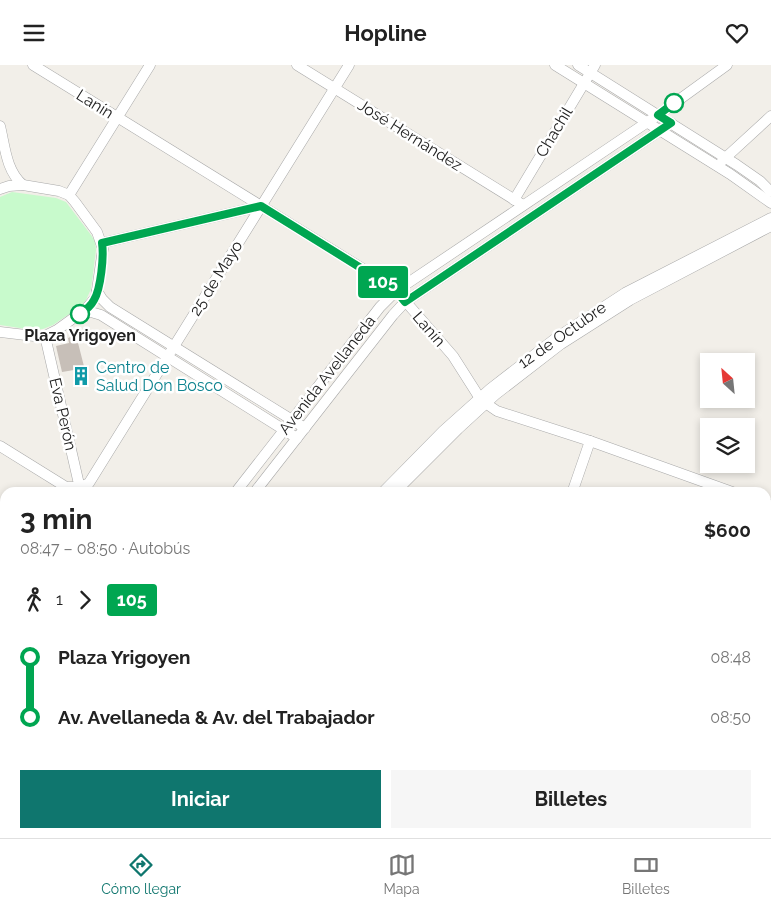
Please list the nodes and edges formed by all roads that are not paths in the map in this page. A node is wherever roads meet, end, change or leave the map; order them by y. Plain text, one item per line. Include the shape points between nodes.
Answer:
1 (33, 65) edge
2 (150, 65) edge
3 (297, 65) edge
4 (349, 65) edge
5 (555, 65) edge
6 (578, 65) edge
7 (727, 65) edge
8 (593, 69) edge
9 (584, 83) junction
10 (334, 88) junction
11 (658, 115) junction
12 (771, 116) edge
13 (117, 117) junction
14 (647, 122) junction
15 (671, 123) junction
16 (0, 126) edge
17 (660, 130) junction
18 (726, 157) junction
19 (717, 166) junction
20 (23, 185) junction
21 (0, 189) edge
22 (771, 192) edge
23 (68, 195) junction
24 (518, 202) junction
25 (771, 203) edge
26 (261, 206) junction
27 (531, 217) junction
28 (771, 219) edge
29 (771, 226) edge
30 (102, 243) junction
31 (97, 291) junction
32 (396, 291) junction
33 (405, 302) junction
34 (80, 314) junction
35 (0, 332) edge
36 (45, 336) junction
37 (174, 347) junction
38 (168, 357) junction
39 (483, 401) junction
40 (292, 420) junction
41 (305, 428) junction
42 (284, 430) junction
43 (297, 438) junction
44 (590, 441) junction
45 (0, 446) edge
46 (66, 487) edge
47 (79, 487) edge
48 (84, 487) edge
49 (240, 487) edge
50 (259, 487) edge
51 (388, 487) edge
52 (400, 487) edge
53 (574, 487) edge
54 (718, 487) edge

1 - 13 street, Lanín
2 - 13 street
3 - 10 street, José Hernández
4 - 10 street, 25 de Mayo
5 - 9 street
6 - 8 street
7 - 11 street, Avenida Avellaneda
8 - 9 street, Chachil
8 - 11 street
9 - 14 street
9 - 24 street, Chachil
10 - 24 street, José Hernández
10 - 26 street, 25 de Mayo
11 - 14 street, Avenida Avellaneda
11 - 15 street
12 - 18 street
13 - 23 street
13 - 26 street, Lanín
14 - 17 street
14 - 24 street, Avenida Avellaneda
15 - 17 street, Avenida Avellaneda
15 - 18 street
16 - 20 street via 10,168
17 - 19 street
17 - 27 street, Avenida Avellaneda
18 - 19 street
18 - 22 street
19 - 25 street
20 - 21 street
20 - 23 street
23 - 30 street
24 - 27 street, José Hernández via 532,207
24 - 32 street, Avenida Avellaneda
26 - 30 street
26 - 32 street, Lanín
26 - 37 street, 25 de Mayo
27 - 33 street, Avenida Avellaneda
28 - 39 street, 12 de Octubre via 610,302 541,348
29 - 39 street, 12 de Octubre via 610,312
30 - 31 street
31 - 34 street via 90,306
31 - 37 street via 110,307
32 - 33 street, Lanín
32 - 40 street, Avenida Avellaneda
33 - 39 street, Lanín via 456,360
33 - 41 street, Avenida Avellaneda
34 - 36 street
34 - 38 street via 98,314
35 - 36 street
36 - 47 street, Eva Perón
37 - 38 street, 25 de Mayo
37 - 40 street
38 - 42 street
38 - 48 street, 25 de Mayo via 94,476
39 - 44 street via 497,411
39 - 51 street, 12 de Octubre via 444,431
39 - 52 street, 12 de Octubre
40 - 41 street
40 - 42 street, Avenida Avellaneda
41 - 43 street, Avenida Avellaneda
42 - 43 street
42 - 49 street, Avenida Avellaneda
43 - 50 street, Avenida Avellaneda
44 - 53 street
44 - 54 street
45 - 46 street

